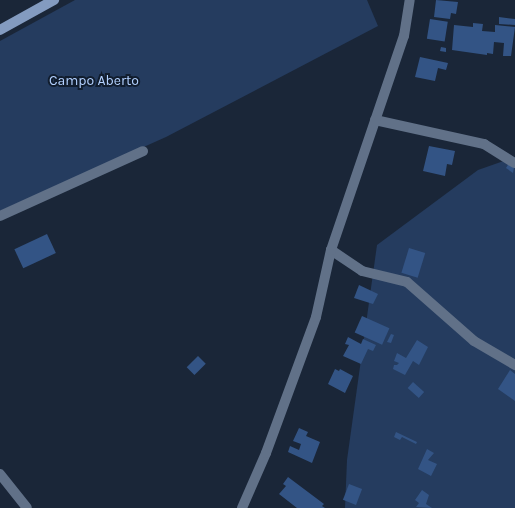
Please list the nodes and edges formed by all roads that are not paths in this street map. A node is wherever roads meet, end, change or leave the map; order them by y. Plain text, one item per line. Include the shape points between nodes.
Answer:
1 (54, 0) edge
2 (410, 0) edge
3 (0, 30) edge
4 (375, 120) junction
5 (143, 151) dead end
6 (515, 162) edge
7 (0, 216) edge
8 (331, 250) junction
9 (515, 365) edge
10 (0, 474) edge
11 (27, 508) edge
12 (242, 508) edge

1 - 3 street
2 - 4 street via 404,36
4 - 6 street via 484,144
4 - 8 street
5 - 7 street
8 - 9 street via 362,271 407,282 474,341
8 - 12 street via 316,317 266,453
10 - 11 street

